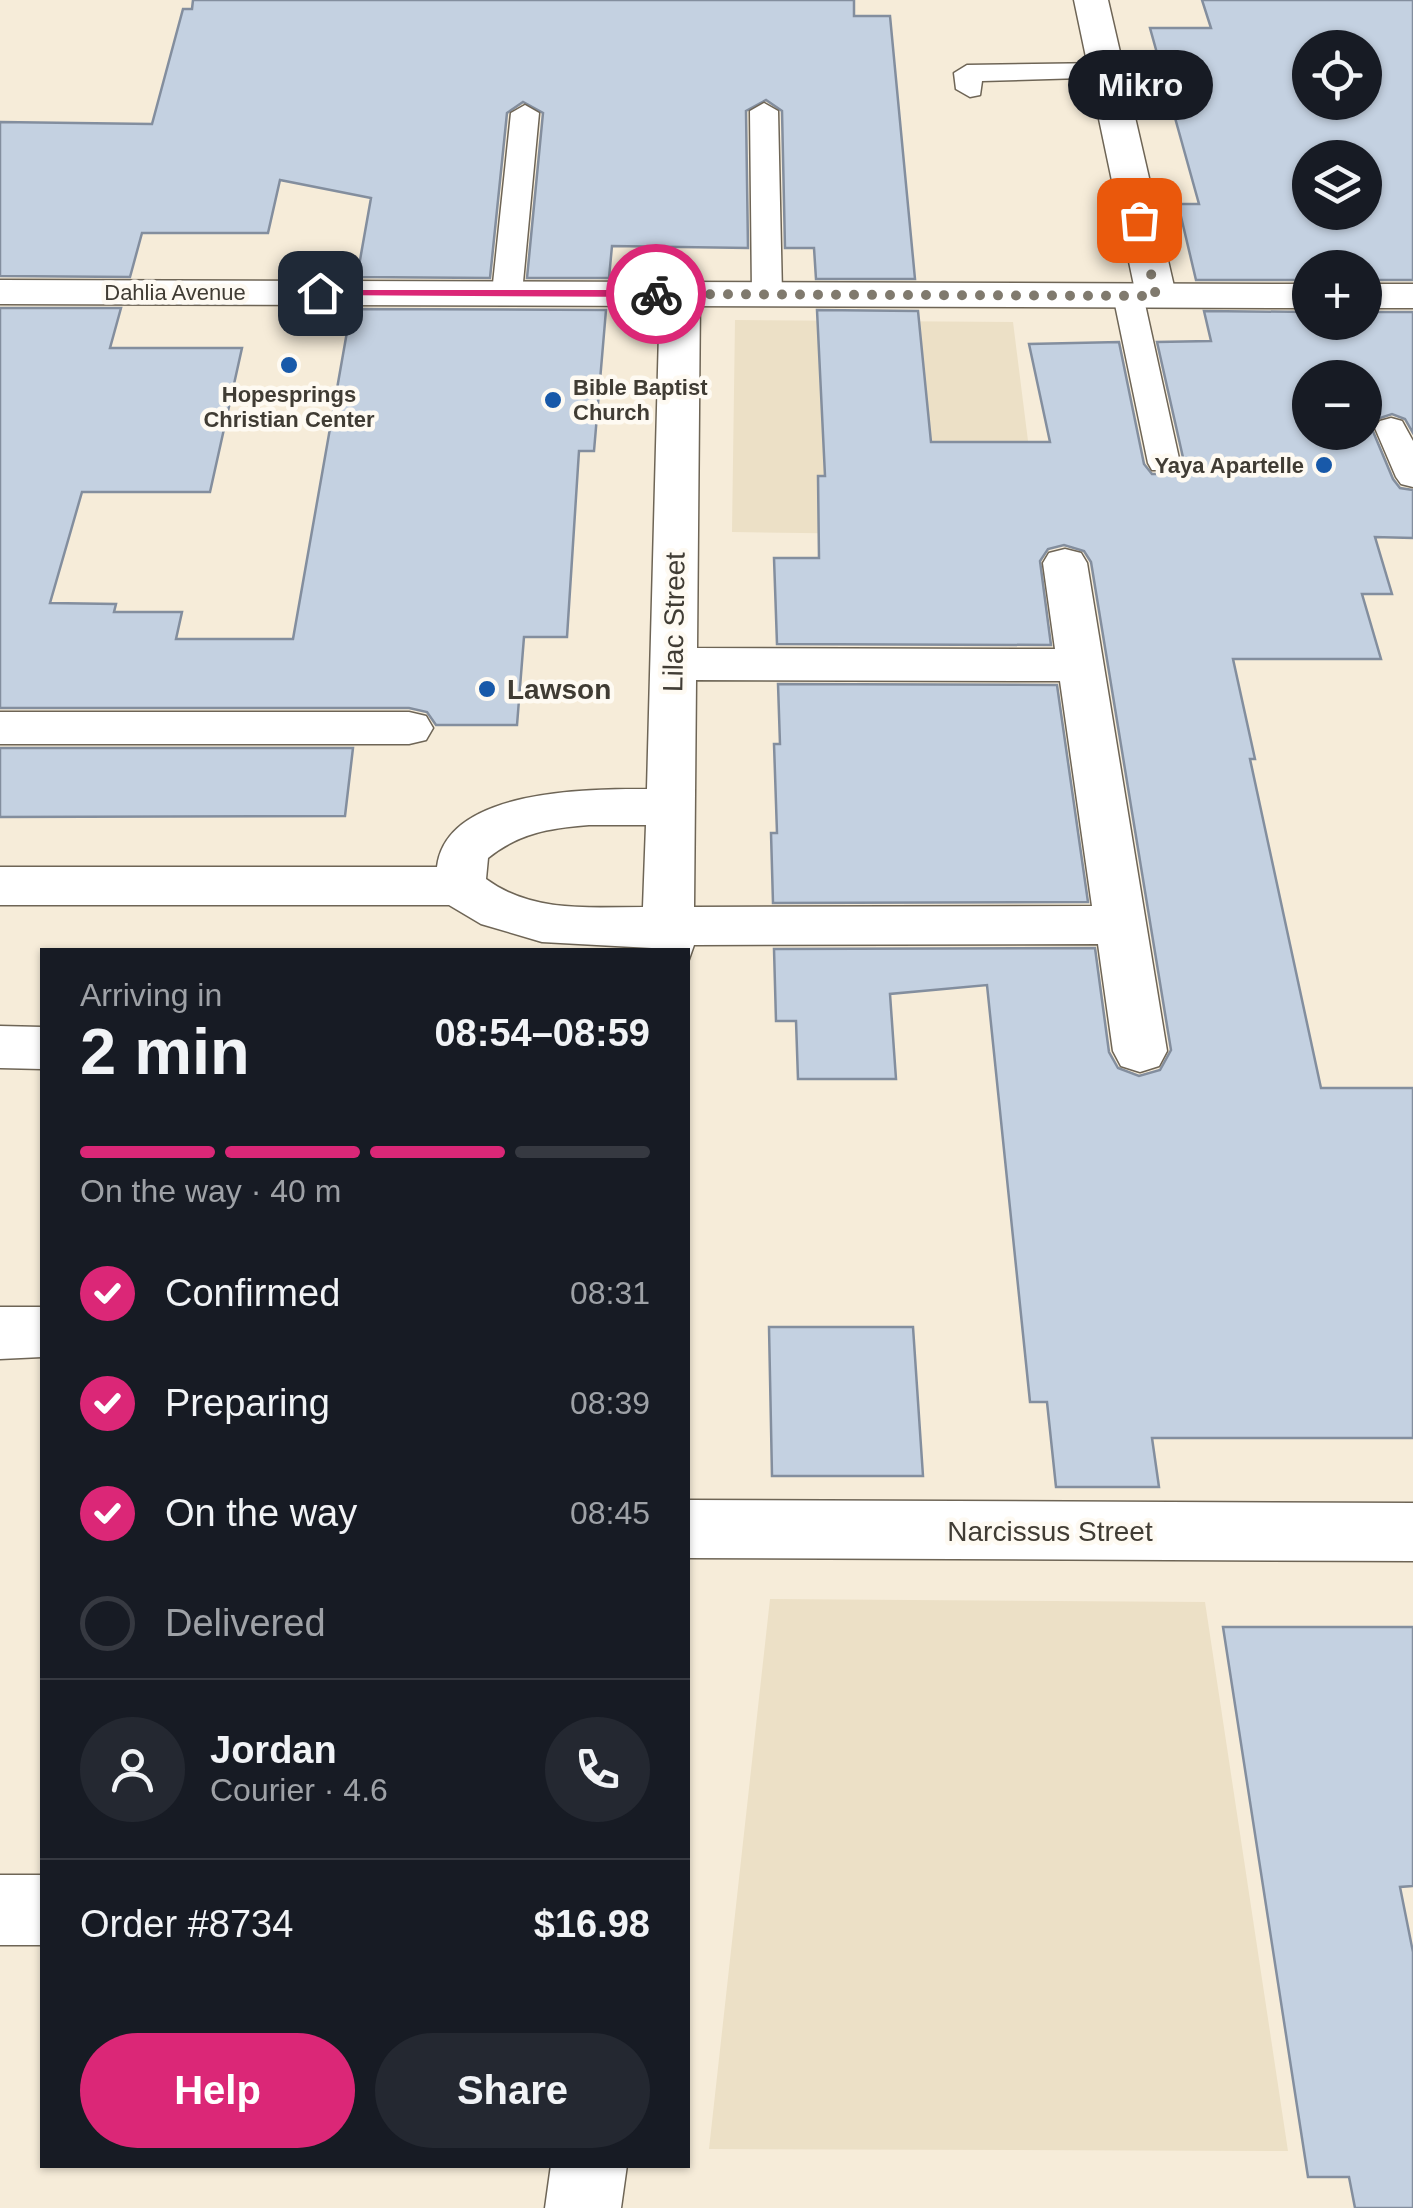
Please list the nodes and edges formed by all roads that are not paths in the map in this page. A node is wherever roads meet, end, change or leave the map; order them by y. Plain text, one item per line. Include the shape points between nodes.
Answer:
1 (1091, 0) edge
2 (1106, 71) junction
3 (970, 89) dead end
4 (764, 111) dead end
5 (525, 113) dead end
6 (0, 292) edge
7 (506, 294) junction
8 (680, 294) junction
9 (767, 294) junction
10 (1142, 295) junction
11 (1292, 296) edge
12 (1382, 296) edge
13 (1413, 296) edge
14 (1392, 428) dead end
15 (1164, 463) dead end
16 (1413, 477) edge
17 (1065, 563) dead end
18 (674, 664) junction
19 (1081, 665) junction
20 (0, 728) edge
21 (409, 728) dead end
22 (670, 807) junction
23 (0, 850) edge
24 (303, 868) junction
25 (462, 868) junction
26 (0, 886) edge
27 (1120, 925) junction
28 (668, 938) edge
29 (0, 1047) edge
30 (40, 1048) edge
31 (1140, 1051) dead end
32 (40, 1332) edge
33 (0, 1333) edge
34 (690, 1529) edge
35 (1413, 1532) edge
36 (0, 1910) edge
37 (40, 1910) edge
38 (589, 2168) edge
39 (583, 2208) edge

1 - 2 street
2 - 3 lane via 967,73
2 - 10 street
4 - 9 lane
5 - 7 lane
6 - 7 street, Dahlia Avenue
7 - 8 street, Dahlia Avenue
8 - 9 street, Dahlia Avenue
8 - 18 street, Lilac Street
9 - 10 street, Dahlia Avenue
10 - 11 street, Dahlia Avenue
10 - 15 lane
12 - 13 street
14 - 16 lane
17 - 19 street
18 - 19 street
18 - 22 street, Lilac Street
19 - 27 street
20 - 21 street
22 - 25 street via 542,812 508,820 480,834
22 - 28 street, Lilac Street
23 - 24 street
24 - 25 street
24 - 26 street
25 - 28 street via 480,904 545,924
27 - 28 street
27 - 31 street
29 - 30 street
32 - 33 street
34 - 35 street, Narcissus Street
36 - 37 street
38 - 39 street

